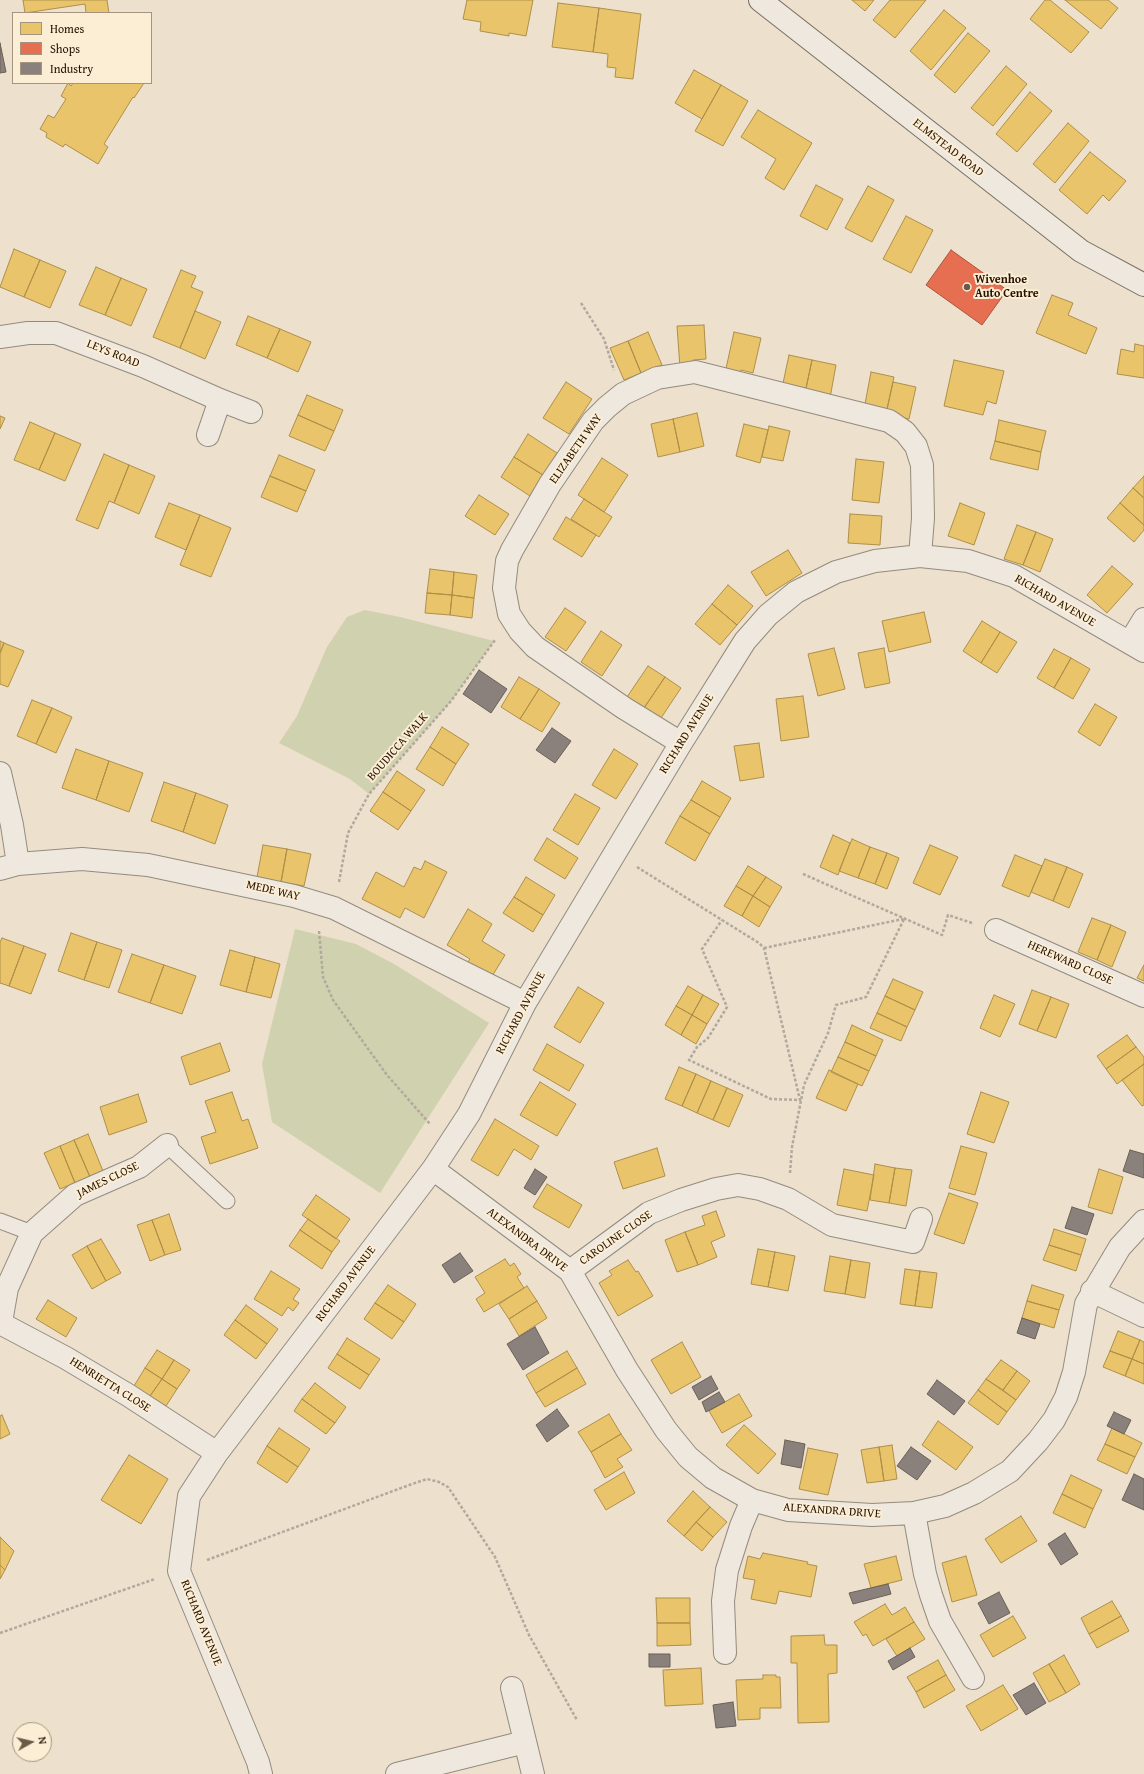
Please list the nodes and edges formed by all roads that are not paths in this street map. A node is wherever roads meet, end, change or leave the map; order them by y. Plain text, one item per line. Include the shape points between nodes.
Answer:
1 (761, 0) edge
2 (1144, 285) edge
3 (0, 337) edge
4 (220, 400) junction
5 (251, 412) dead end
6 (208, 435) dead end
7 (920, 556) junction
8 (1144, 619) edge
9 (1137, 647) edge
10 (681, 743) junction
11 (0, 773) edge
12 (9, 867) edge
13 (996, 930) road end
14 (1144, 996) edge
15 (525, 1003) junction
16 (167, 1145) joint
17 (433, 1169) junction
18 (227, 1201) dead end
19 (921, 1219) dead end
20 (0, 1221) edge
21 (1144, 1221) edge
22 (32, 1233) junction
23 (570, 1271) junction
24 (1092, 1292) junction
25 (1144, 1316) edge
26 (0, 1322) edge
27 (217, 1453) junction
28 (752, 1500) junction
29 (914, 1513) junction
30 (725, 1653) dead end
31 (974, 1678) dead end
32 (512, 1688) dead end
33 (525, 1742) junction
34 (261, 1774) edge
35 (397, 1774) edge
36 (533, 1774) edge

1 - 2 street, ELMSTEAD ROAD via 1081,251
3 - 4 street, LEYS ROAD via 56,333 143,366
4 - 5 street, LEYS ROAD
4 - 6 street
7 - 9 street, RICHARD AVENUE via 968,561 1014,576
7 - 10 street, RICHARD AVENUE via 875,561 836,572 796,592 768,615 745,641
7 - 10 street, ELIZABETH WAY via 923,518 922,465 916,446 904,432 889,421 695,372 657,378 623,394 592,421 550,484 507,561 504,588 509,614 535,647 624,708
8 - 9 street
10 - 15 street, RICHARD AVENUE
11 - 12 street via 12,825
12 - 15 street, MEDE WAY via 82,859 148,865 326,905
13 - 14 street, HEREWARD CLOSE
15 - 17 street, RICHARD AVENUE via 469,1114
16 - 18 lane
16 - 22 street, JAMES CLOSE via 139,1167 75,1195
17 - 23 street, ALEXANDRA DRIVE
17 - 27 street, RICHARD AVENUE
19 - 23 street, CAROLINE CLOSE via 913,1242 832,1225 788,1199 760,1189 738,1185 680,1200 649,1214
20 - 22 lane
21 - 24 street, ALEXANDRA DRIVE via 1120,1247
22 - 26 street, JAMES CLOSE via 7,1288
23 - 28 street, ALEXANDRA DRIVE via 627,1370 666,1430 688,1457 713,1478
24 - 25 street
24 - 29 street, ALEXANDRA DRIVE via 1086,1304 1074,1372 1066,1397 1054,1420 1038,1441 1010,1471 974,1493 945,1506
26 - 27 street, HENRIETTA CLOSE via 122,1391
27 - 34 street, RICHARD AVENUE via 189,1496 179,1571
28 - 29 street, ALEXANDRA DRIVE via 788,1510 872,1515
28 - 30 street via 727,1570 723,1601
29 - 31 street via 925,1574 940,1621
32 - 33 street
33 - 35 street
33 - 36 street

